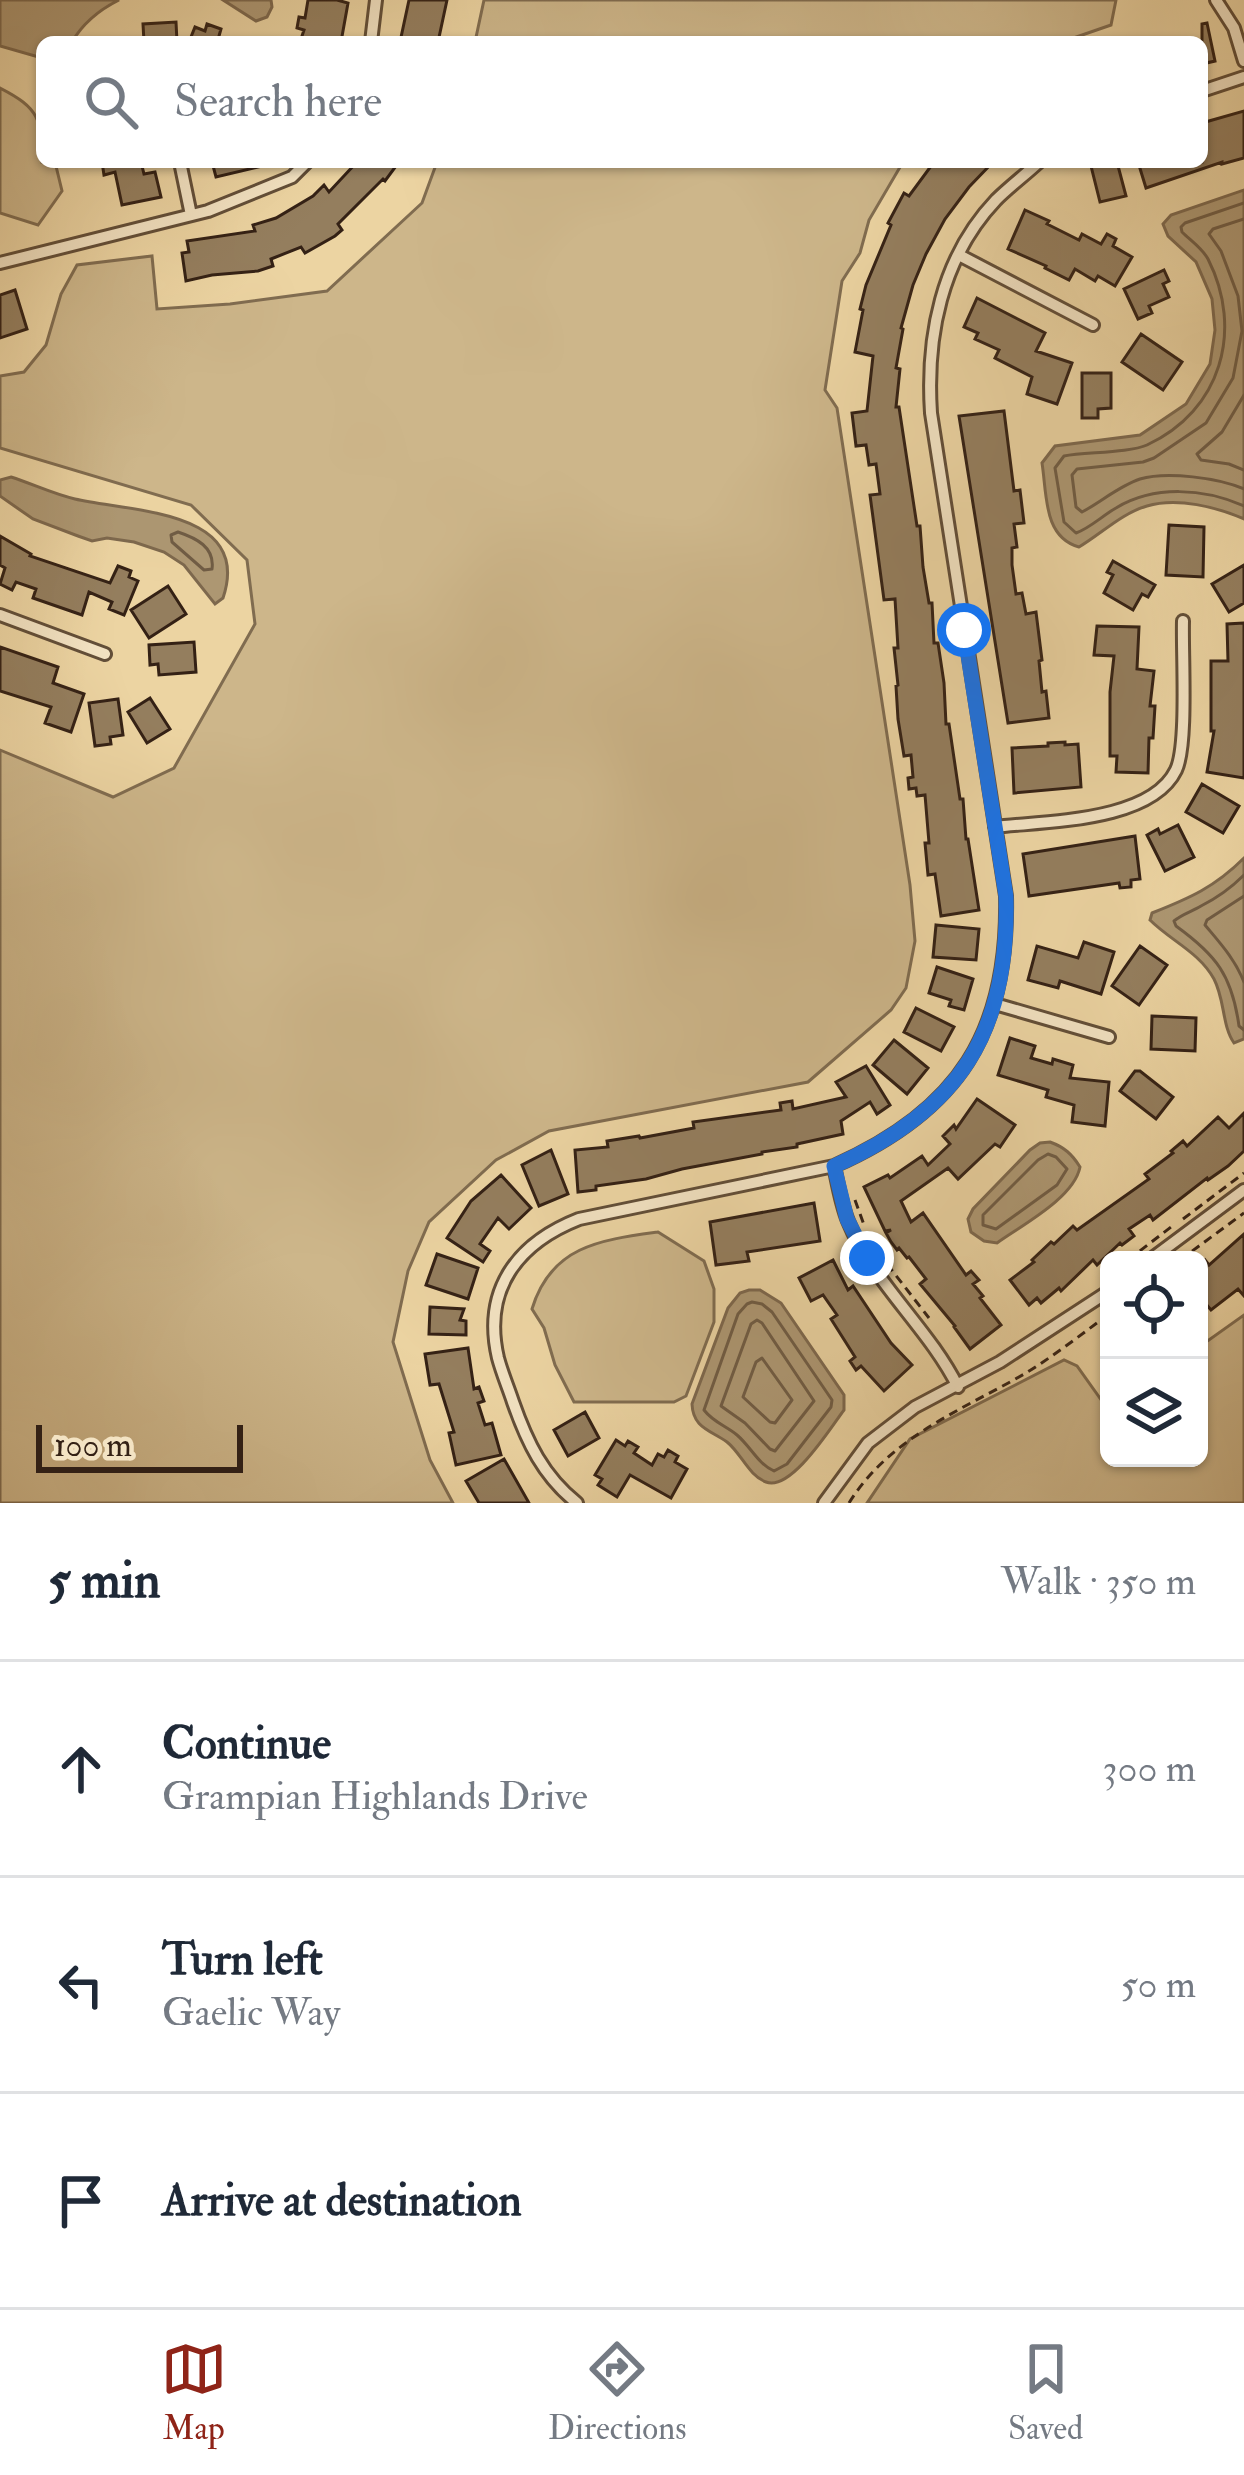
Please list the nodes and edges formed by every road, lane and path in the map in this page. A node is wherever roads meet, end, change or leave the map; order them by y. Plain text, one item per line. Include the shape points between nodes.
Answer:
1 (376, 0) edge
2 (1216, 0) edge
3 (371, 36) edge
4 (1244, 61) edge
5 (1244, 76) edge
6 (1208, 90) edge
7 (181, 168) edge
8 (301, 168) edge
9 (1032, 168) edge
10 (191, 215) junction
11 (959, 255) junction
12 (0, 263) edge
13 (1093, 325) dead end
14 (0, 615) edge
15 (1183, 621) dead end
16 (105, 654) dead end
17 (995, 827) junction
18 (994, 1004) junction
19 (1109, 1037) dead end
20 (834, 1166) junction
21 (1244, 1173) edge
22 (852, 1190) dead end
23 (1244, 1190) edge
24 (1244, 1213) edge
25 (868, 1234) dead end
26 (1140, 1251) edge
27 (1162, 1251) edge
28 (1192, 1251) edge
29 (886, 1261) dead end
30 (1100, 1297) edge
31 (1100, 1320) edge
32 (933, 1324) dead end
33 (958, 1387) junction
34 (578, 1503) edge
35 (824, 1503) edge
36 (850, 1503) edge

1 - 3 street
2 - 4 street
5 - 6 street
7 - 10 street
8 - 10 street
9 - 11 street via 994,202
10 - 12 street
11 - 13 street
11 - 17 street via 937,310 928,372
14 - 16 street
15 - 17 street via 1182,746 1158,793 1117,812
17 - 18 street via 1007,940
18 - 19 street
18 - 20 street via 975,1052 928,1110
20 - 33 street via 867,1258
20 - 34 street via 579,1219 531,1244 511,1267 494,1322 497,1356 527,1443
21 - 26 path
22 - 25 path
23 - 27 street
24 - 28 path
29 - 32 path
30 - 33 street
31 - 36 path via 918,1432
33 - 35 street via 868,1443

